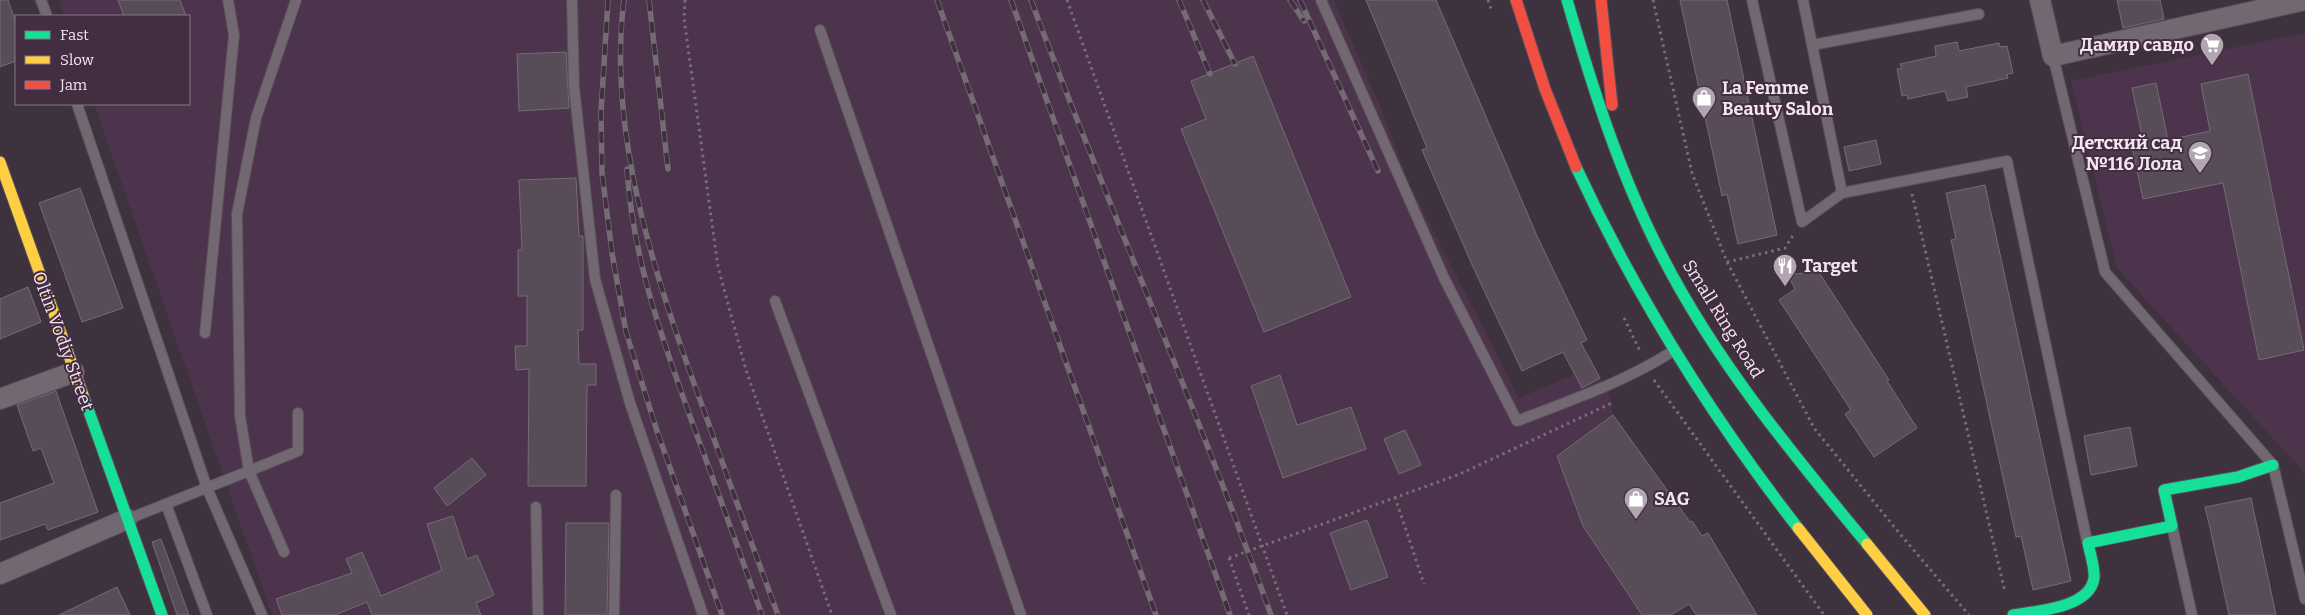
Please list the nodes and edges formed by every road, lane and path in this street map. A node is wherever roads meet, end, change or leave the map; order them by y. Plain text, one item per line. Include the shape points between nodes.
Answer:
1 (42, 0) edge
2 (228, 0) edge
3 (296, 0) edge
4 (572, 0) edge
5 (685, 0) edge
6 (1067, 0) edge
7 (1321, 0) edge
8 (1516, 0) edge
9 (1567, 0) edge
10 (1601, 0) edge
11 (1653, 0) edge
12 (1752, 0) edge
13 (1803, 0) edge
14 (2040, 0) edge
15 (2305, 0) edge
16 (1979, 14) dead end
17 (47, 15) edge
18 (820, 30) dead end
19 (1812, 45) junction
20 (2053, 56) junction
21 (77, 105) edge
22 (1617, 152) junction
23 (0, 162) edge
24 (1908, 179) junction
25 (1842, 193) junction
26 (1802, 222) junction
27 (1727, 262) junction
28 (775, 301) dead end
29 (205, 333) dead end
30 (1674, 350) junction
31 (74, 372) junction
32 (1654, 380) dead end
33 (0, 400) edge
34 (1612, 403) dead end
35 (298, 412) dead end
36 (2273, 466) junction
37 (249, 471) junction
38 (208, 488) junction
39 (616, 495) dead end
40 (1396, 497) junction
41 (166, 504) junction
42 (536, 507) dead end
43 (127, 519) junction
44 (2172, 526) junction
45 (2088, 544) junction
46 (284, 552) dead end
47 (0, 574) edge
48 (1424, 584) dead end
49 (2006, 596) dead end
50 (2305, 599) edge
51 (1863, 614) edge
52 (162, 615) edge
53 (207, 615) edge
54 (262, 615) edge
55 (538, 615) edge
56 (614, 615) edge
57 (703, 615) edge
58 (832, 615) edge
59 (891, 615) edge
60 (1021, 615) edge
61 (1249, 615) edge
62 (1287, 615) edge
63 (1824, 615) edge
64 (1925, 615) edge
65 (1969, 615) edge
66 (2013, 615) edge
67 (2192, 615) edge

1 - 17 lane
2 - 29 lane via 234,35
3 - 37 lane via 256,118 237,214 240,416
4 - 57 lane via 574,87 595,279 630,403
5 - 58 path via 684,18 718,268 746,370
6 - 62 path
7 - 30 lane via 1444,278 1517,421 1606,387 1648,367
8 - 30 main road via 1556,119 1579,173 1621,258
9 - 22 main road, Small Ring Road
10 - 22 main road
11 - 27 path via 1692,173
12 - 26 lane
13 - 19 lane
14 - 20 street
15 - 20 street
16 - 19 lane
18 - 60 lane
19 - 25 lane
20 - 36 lane via 2105,272
21 - 38 lane
22 - 64 main road, Small Ring Road via 1661,253 1714,342 1762,412
23 - 31 main road, Oltin Vodiy Street
24 - 25 lane
24 - 45 lane via 2007,161
24 - 49 path
25 - 26 lane
26 - 27 path via 1785,248
27 - 65 path via 1814,428
28 - 59 lane
30 - 51 main road via 1734,442
31 - 33 street
31 - 43 main road, Oltin Vodiy Street
32 - 63 path
34 - 40 path, bridge via 1460,474
35 - 37 lane via 298,451
36 - 44 main road via 2238,477 2164,490
36 - 50 lane
37 - 38 lane
37 - 46 lane
38 - 41 lane
38 - 54 lane
39 - 56 lane
40 - 48 path
40 - 61 path, bridge via 1229,558
41 - 43 lane
41 - 53 lane
42 - 55 lane
43 - 47 street
43 - 52 main road, Oltin Vodiy Street
44 - 45 main road
44 - 67 lane
45 - 66 main road via 2094,576 2093,585 2084,598 2070,604

